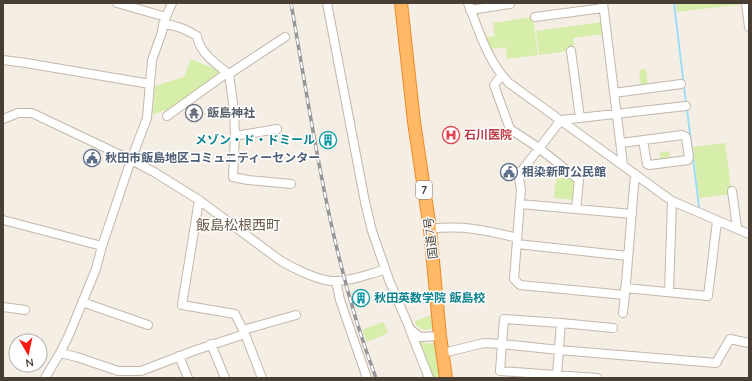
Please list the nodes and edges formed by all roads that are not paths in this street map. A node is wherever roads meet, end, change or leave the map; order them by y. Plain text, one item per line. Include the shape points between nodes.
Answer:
1 (117, 3) edge
2 (172, 3) edge
3 (327, 3) edge
4 (400, 3) edge
5 (747, 3) edge
6 (510, 4) dead end
7 (469, 6) edge
8 (603, 6) edge
9 (535, 17) dead end
10 (165, 20) junction
11 (749, 28) edge
12 (285, 37) dead end
13 (571, 51) dead end
14 (3, 60) edge
15 (229, 74) junction
16 (502, 75) junction
17 (150, 84) junction
18 (681, 84) dead end
19 (614, 93) junction
20 (686, 106) dead end
21 (617, 115) junction
22 (167, 116) dead end
23 (580, 118) junction
24 (3, 119) edge
25 (561, 120) junction
26 (277, 129) dead end
27 (236, 136) junction
28 (644, 140) junction
29 (621, 143) junction
30 (539, 148) junction
31 (131, 160) junction
32 (623, 165) junction
33 (636, 174) junction
34 (291, 184) dead end
35 (732, 191) dead end
36 (199, 200) junction
37 (672, 201) junction
38 (520, 204) junction
39 (576, 209) junction
40 (632, 214) junction
41 (3, 220) edge
42 (717, 221) junction
43 (737, 228) junction
44 (430, 229) junction
45 (749, 234) edge
46 (517, 241) junction
47 (102, 246) junction
48 (628, 256) junction
49 (384, 270) junction
50 (336, 281) junction
51 (625, 291) junction
52 (669, 292) junction
53 (82, 302) junction
54 (3, 307) edge
55 (26, 310) dead end
56 (623, 313) dead end
57 (296, 315) dead end
58 (561, 323) junction
59 (148, 325) dead end
60 (613, 328) dead end
61 (410, 329) junction
62 (244, 332) junction
63 (440, 336) junction
64 (211, 344) junction
65 (502, 344) junction
66 (749, 344) edge
67 (559, 350) junction
68 (60, 353) junction
69 (443, 353) junction
70 (179, 356) junction
71 (557, 374) junction
72 (117, 375) edge
73 (143, 375) edge
74 (45, 378) edge
75 (188, 378) edge
76 (225, 378) edge
77 (262, 378) edge
78 (367, 378) edge
79 (429, 378) edge
80 (446, 378) edge
81 (597, 378) edge

1 - 10 street
2 - 10 street
3 - 49 street via 365,202
4 - 44 highway, 国道7号 / 7
5 - 11 street
6 - 7 street
7 - 16 street via 486,48
8 - 9 street
8 - 19 street
10 - 15 street via 197,36 198,44
10 - 17 street via 152,60
12 - 15 street
13 - 23 street
14 - 17 street
15 - 22 street via 224,74
15 - 27 street
16 - 25 street via 509,83
16 - 30 street via 494,85 510,129
17 - 31 street via 147,118
18 - 19 street
19 - 21 street
20 - 21 street
21 - 23 street
21 - 29 street
23 - 25 street
24 - 31 street via 18,113 32,113
25 - 30 street
25 - 32 street
26 - 27 street
27 - 34 street via 233,177
28 - 28 street via 682,135 686,137 688,160 649,165
28 - 29 street
29 - 32 street
30 - 38 street via 518,173 521,188
30 - 39 street via 579,180
31 - 36 street
31 - 47 street
32 - 33 street
33 - 37 street
33 - 40 street
35 - 43 street
36 - 50 street via 287,265 332,282
36 - 62 street via 182,305 235,314
37 - 42 street
37 - 52 street
38 - 39 street
38 - 46 street
39 - 40 street
40 - 48 street
41 - 47 street
42 - 43 street
42 - 52 street via 708,296
43 - 45 street
44 - 46 street via 448,226 476,229 490,231
44 - 63 highway, 国道7号 / 7
46 - 48 street
46 - 51 street via 514,279 520,285
47 - 53 street via 96,269
48 - 51 street
49 - 50 street
49 - 61 street
50 - 78 street
51 - 52 street
51 - 56 street
53 - 59 street
53 - 68 street
54 - 55 street
57 - 62 street
58 - 60 street
58 - 65 street via 504,319
58 - 67 street
61 - 63 street via 420,337
61 - 79 street
62 - 64 street
62 - 77 street
63 - 69 highway, 国道7号 / 7
64 - 70 street
64 - 76 street
65 - 67 street
65 - 69 street via 484,343
65 - 71 street via 500,370
66 - 67 street via 730,339 716,363
67 - 71 street
68 - 72 street via 77,357
68 - 74 street
69 - 80 highway, 国道7号 / 7
70 - 73 street
70 - 75 street
71 - 81 street
72 - 73 street

